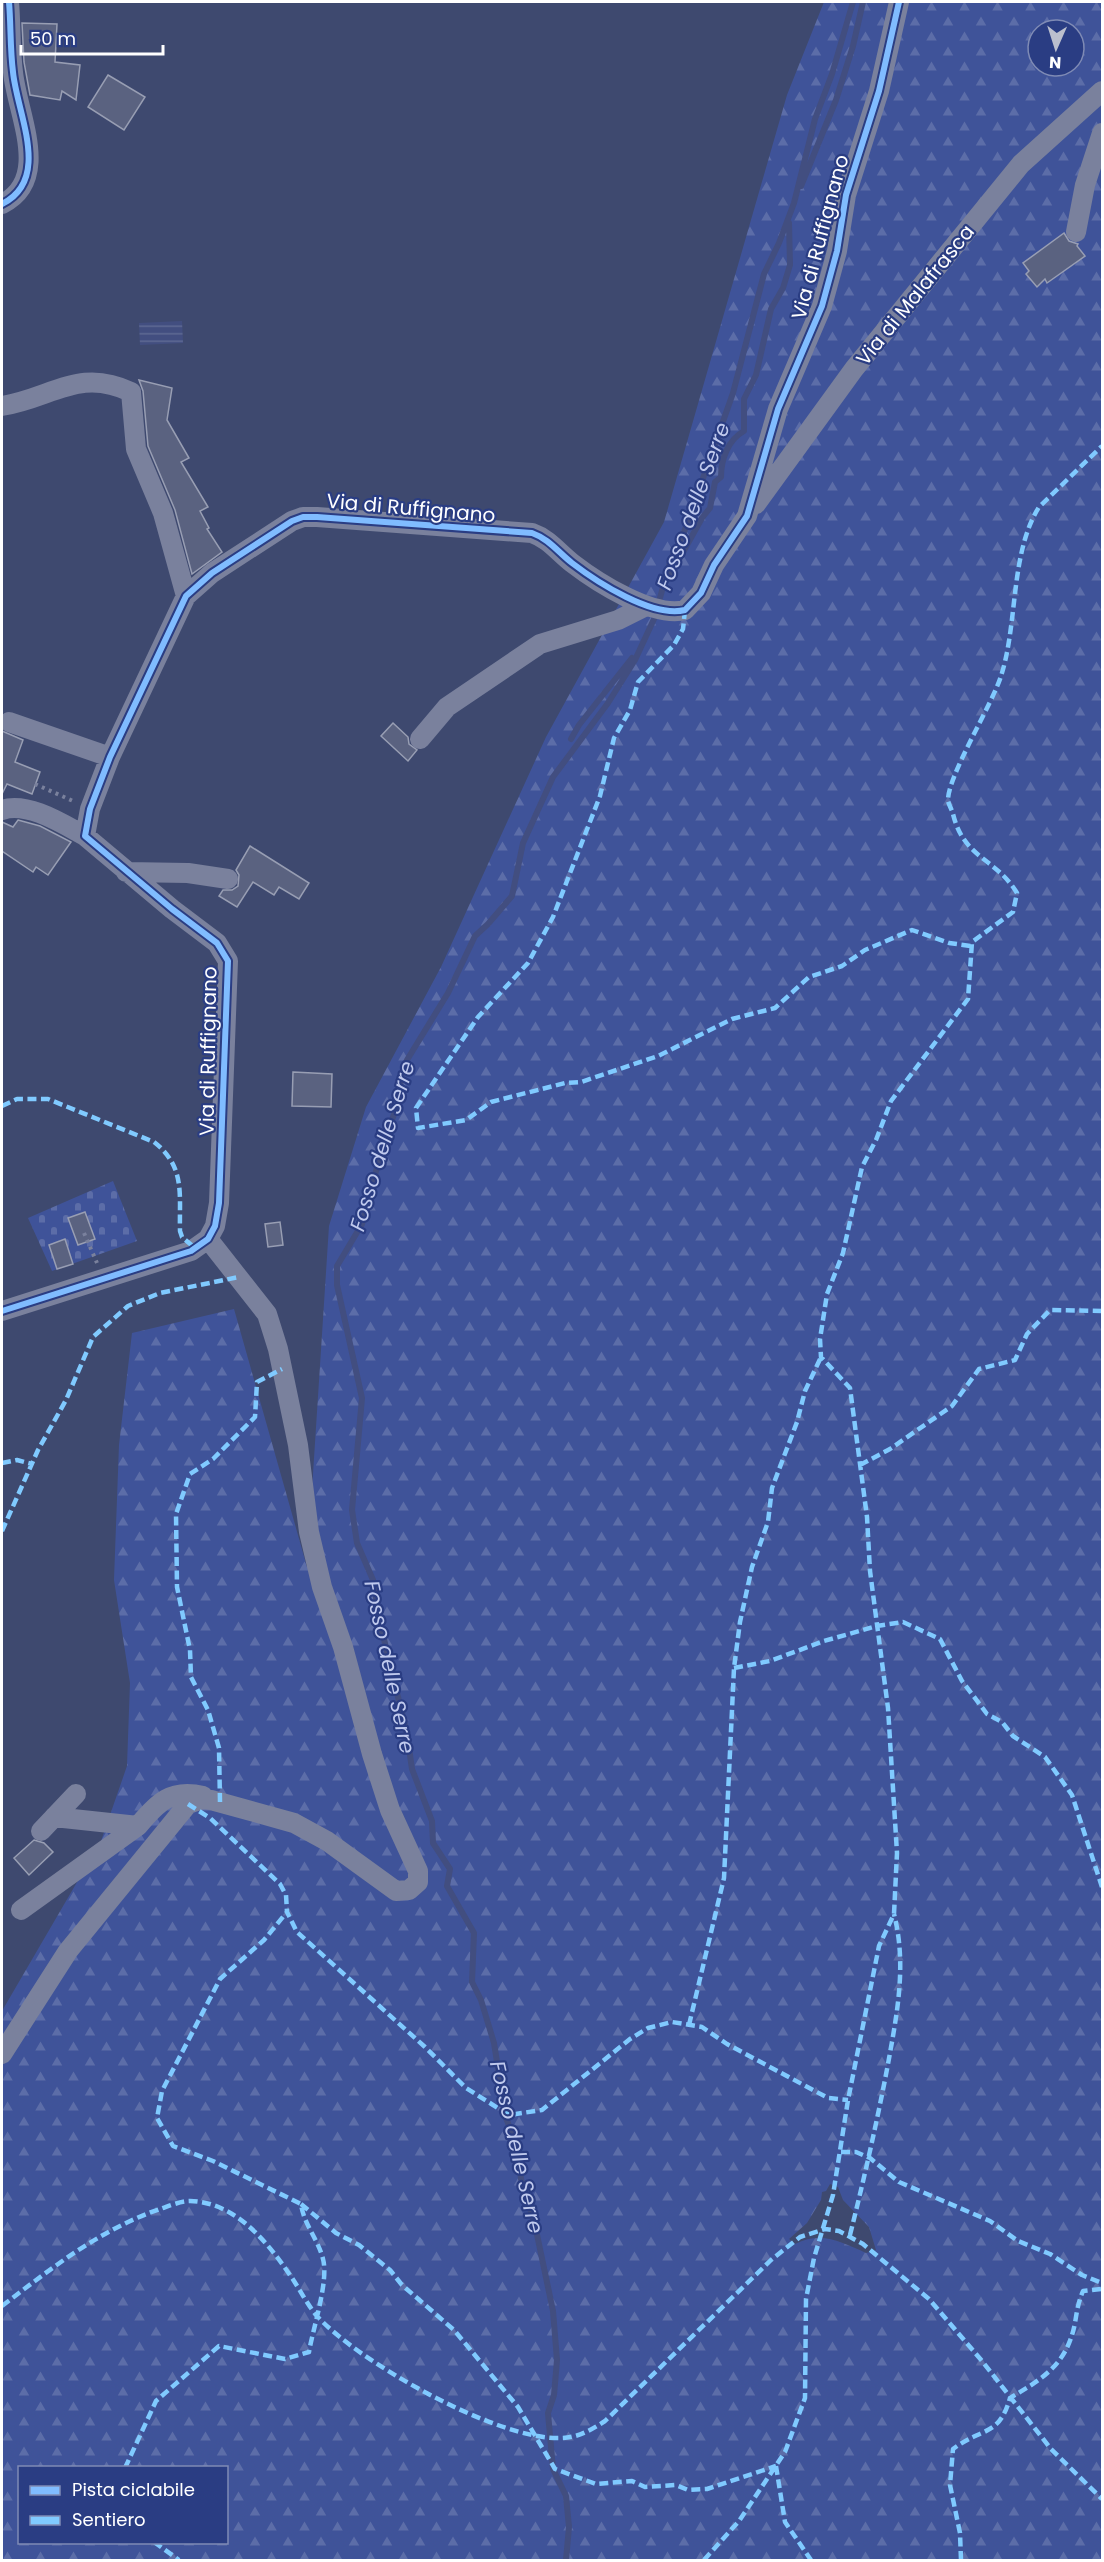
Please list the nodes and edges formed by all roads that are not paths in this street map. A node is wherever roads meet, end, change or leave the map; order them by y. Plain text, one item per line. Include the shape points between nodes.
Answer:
1 (9, 2) edge
2 (899, 2) edge
3 (1102, 91) edge
4 (1102, 133) edge
5 (2, 204) edge
6 (1076, 232) dead end
7 (2, 406) edge
8 (747, 516) junction
9 (186, 596) junction
10 (646, 606) junction
11 (9, 722) dead end
12 (420, 739) dead end
13 (110, 757) junction
14 (2, 810) edge
15 (85, 836) junction
16 (126, 872) junction
17 (228, 879) dead end
18 (208, 1239) junction
19 (2, 1311) edge
20 (76, 1794) dead end
21 (211, 1800) junction
22 (138, 1826) junction
23 (21, 1910) dead end
24 (2, 2054) edge

1 - 5 street via 13,72 29,155 27,179 21,190
2 - 8 street, Via di Ruffignano via 879,90 846,195 837,251 822,306 778,409
3 - 8 street, Via di Malafrasca via 1021,165 854,369
4 - 6 street via 1084,185
7 - 9 street via 83,381 102,381 131,392 136,449 163,513
8 - 10 street, Via di Ruffignano via 685,610 665,612
9 - 10 street, Via di Ruffignano via 212,573 292,521 317,517 532,534 543,537 572,563
9 - 13 street, Via di Ruffignano
10 - 12 street via 618,620 540,644 447,707
11 - 13 street
13 - 15 street, Via di Ruffignano via 90,809
14 - 15 street via 12,807 31,811
15 - 16 street, Via di Ruffignano
16 - 17 street via 188,873
16 - 18 street, Via di Ruffignano via 217,943 228,961 219,1203
18 - 19 street via 191,1251
18 - 21 street via 267,1314 298,1445 309,1532 322,1587 344,1647 390,1810 418,1871 418,1882 409,1890 396,1891 327,1841 294,1823
20 - 22 street via 47,1824
21 - 22 street via 185,1793 164,1798
21 - 24 street via 188,1804 68,1951
22 - 23 street

